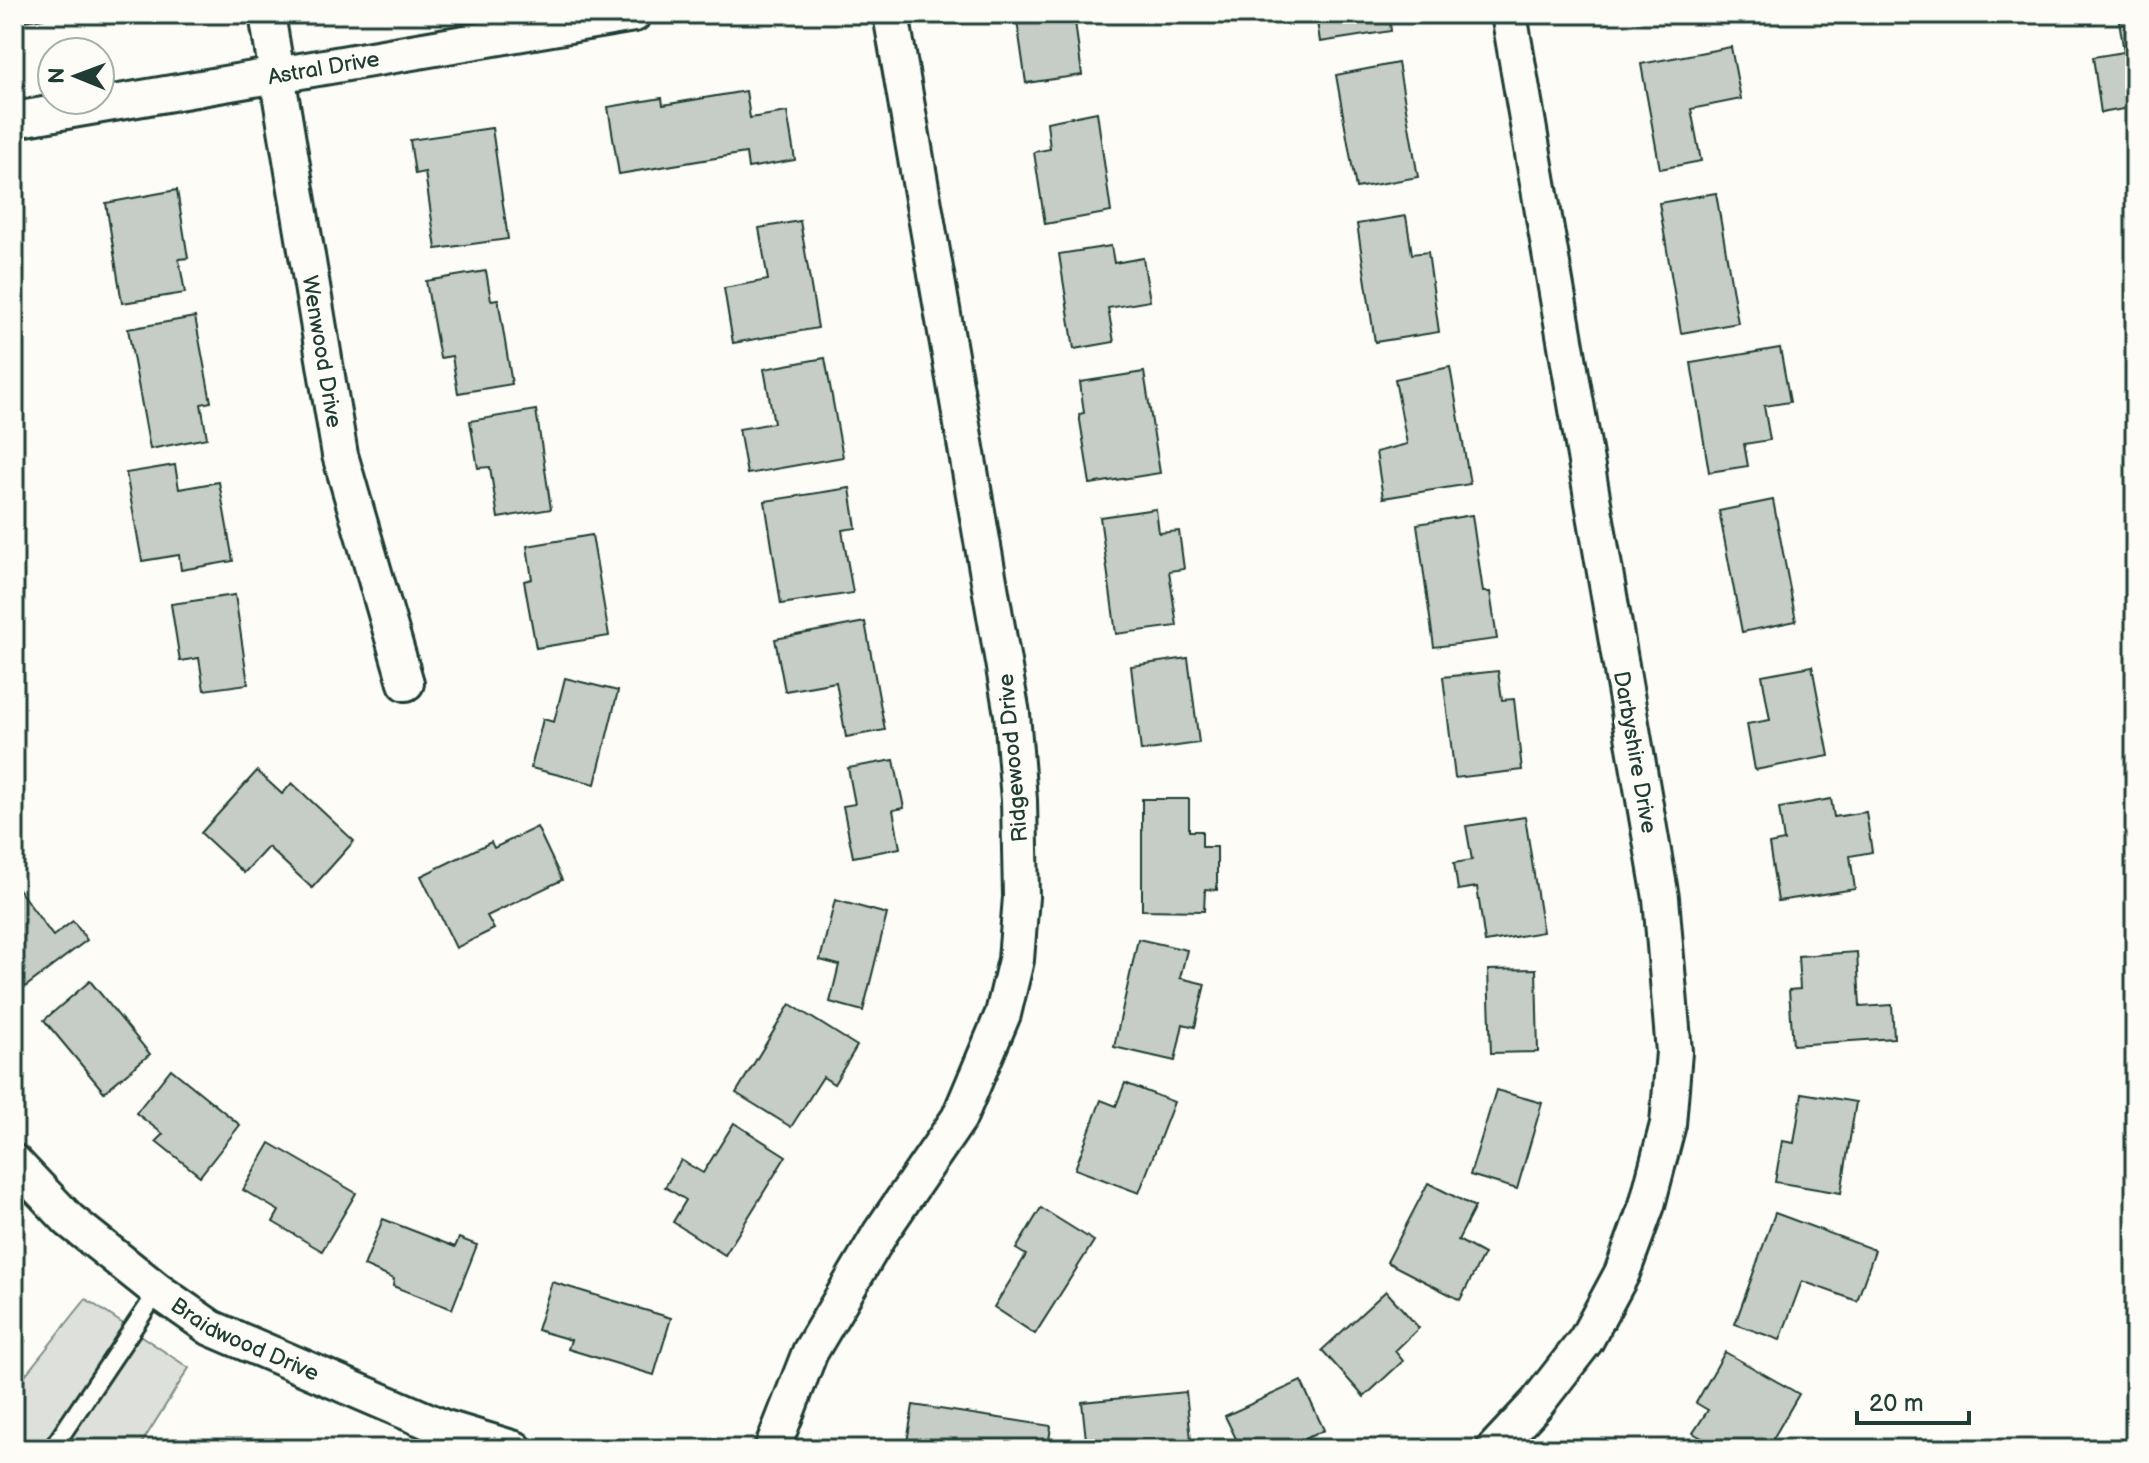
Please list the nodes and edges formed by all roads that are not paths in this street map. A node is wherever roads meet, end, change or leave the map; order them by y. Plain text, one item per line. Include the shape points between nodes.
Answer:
1 (267, 14) edge
2 (634, 14) edge
3 (891, 14) edge
4 (1509, 14) edge
5 (278, 74) junction
6 (14, 120) edge
7 (406, 683) dead end
8 (14, 1162) edge
9 (158, 1291) junction
10 (52, 1449) edge
11 (515, 1449) edge
12 (772, 1449) edge
13 (1494, 1449) edge

1 - 5 street, Wenwood Drive
2 - 5 street, Astral Drive
3 - 12 street, Ridgewood Drive via 1012,714 1021,897 1016,960 1003,1014 959,1118 881,1232 810,1352
4 - 13 street, Darbyshire Drive via 1661,898 1674,1052 1668,1124 1622,1273 1586,1340
5 - 6 street, Astral Drive
5 - 7 street, Wenwood Drive via 340,455
8 - 9 street, Braidwood Drive via 69,1220
9 - 10 lane
9 - 11 street, Braidwood Drive via 211,1328 442,1427

